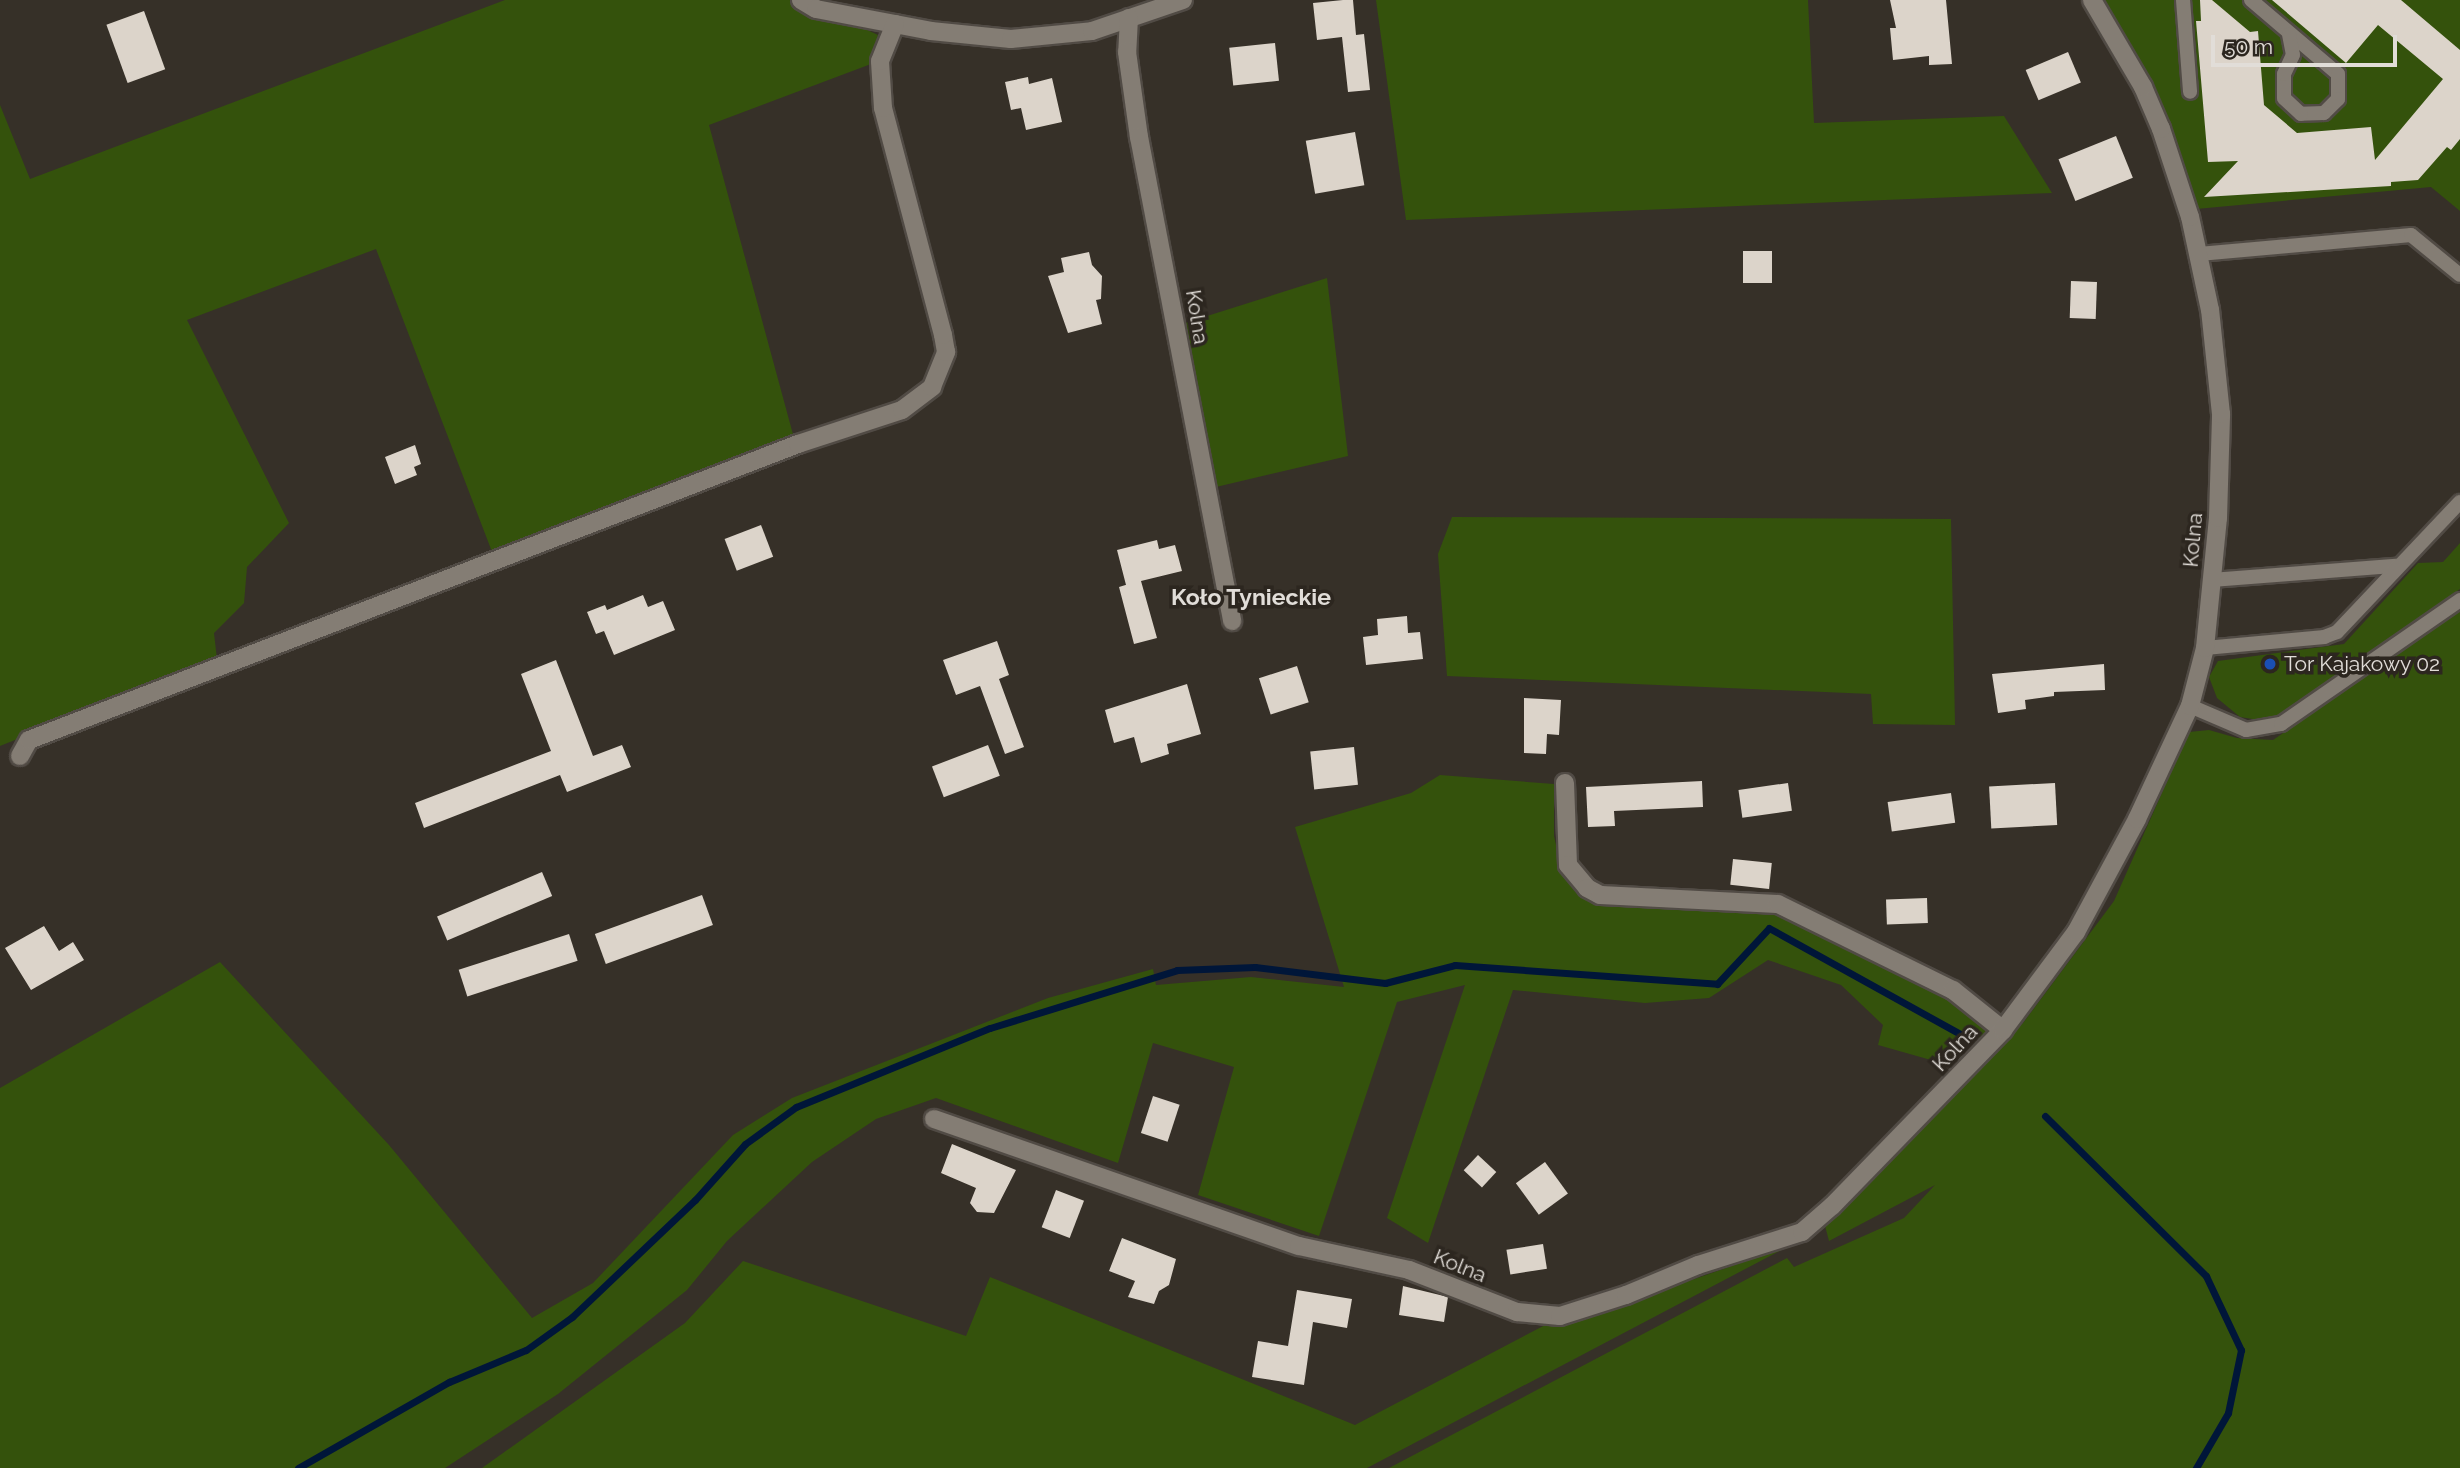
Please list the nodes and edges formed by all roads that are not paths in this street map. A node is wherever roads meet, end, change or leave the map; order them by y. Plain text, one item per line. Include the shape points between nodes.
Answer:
1 (801, 0) edge
2 (1183, 0) edge
3 (2092, 0) edge
4 (2183, 0) edge
5 (2251, 0) edge
6 (1129, 18) junction
7 (895, 24) junction
8 (2289, 34) junction
9 (2190, 92) dead end
10 (2199, 254) junction
11 (2460, 275) edge
12 (2460, 502) edge
13 (2395, 566) junction
14 (2212, 580) junction
15 (2460, 600) edge
16 (1232, 621) dead end
17 (2205, 648) junction
18 (2190, 706) junction
19 (20, 756) dead end
20 (1565, 783) dead end
21 (2003, 1030) junction
22 (934, 1119) dead end

1 - 7 street via 816,9
2 - 6 street
3 - 10 street, Kolna via 2143,87 2178,178
4 - 9 lane
5 - 8 lane
6 - 7 street via 1092,31 1011,39
6 - 16 street, Kolna via 1127,52 1139,137
7 - 19 street via 880,61 883,108 946,352 932,387 902,410 798,444 29,740
8 - 8 lane via 2338,74 2338,99 2324,113 2301,114 2284,98 2284,74 2293,55
10 - 11 lane via 2411,235
10 - 14 street, Kolna via 2221,414
12 - 13 lane via 2435,534
13 - 14 lane
13 - 17 lane via 2337,632
14 - 17 street, Kolna
15 - 18 lane via 2281,724 2246,730
17 - 18 street, Kolna
18 - 21 street, Kolna via 2137,820 2076,932
20 - 21 street via 1568,865 1587,888 1600,895 1778,904 1953,990
21 - 22 street, Kolna via 1802,1232 1560,1316 1517,1312 1409,1270 1299,1247

